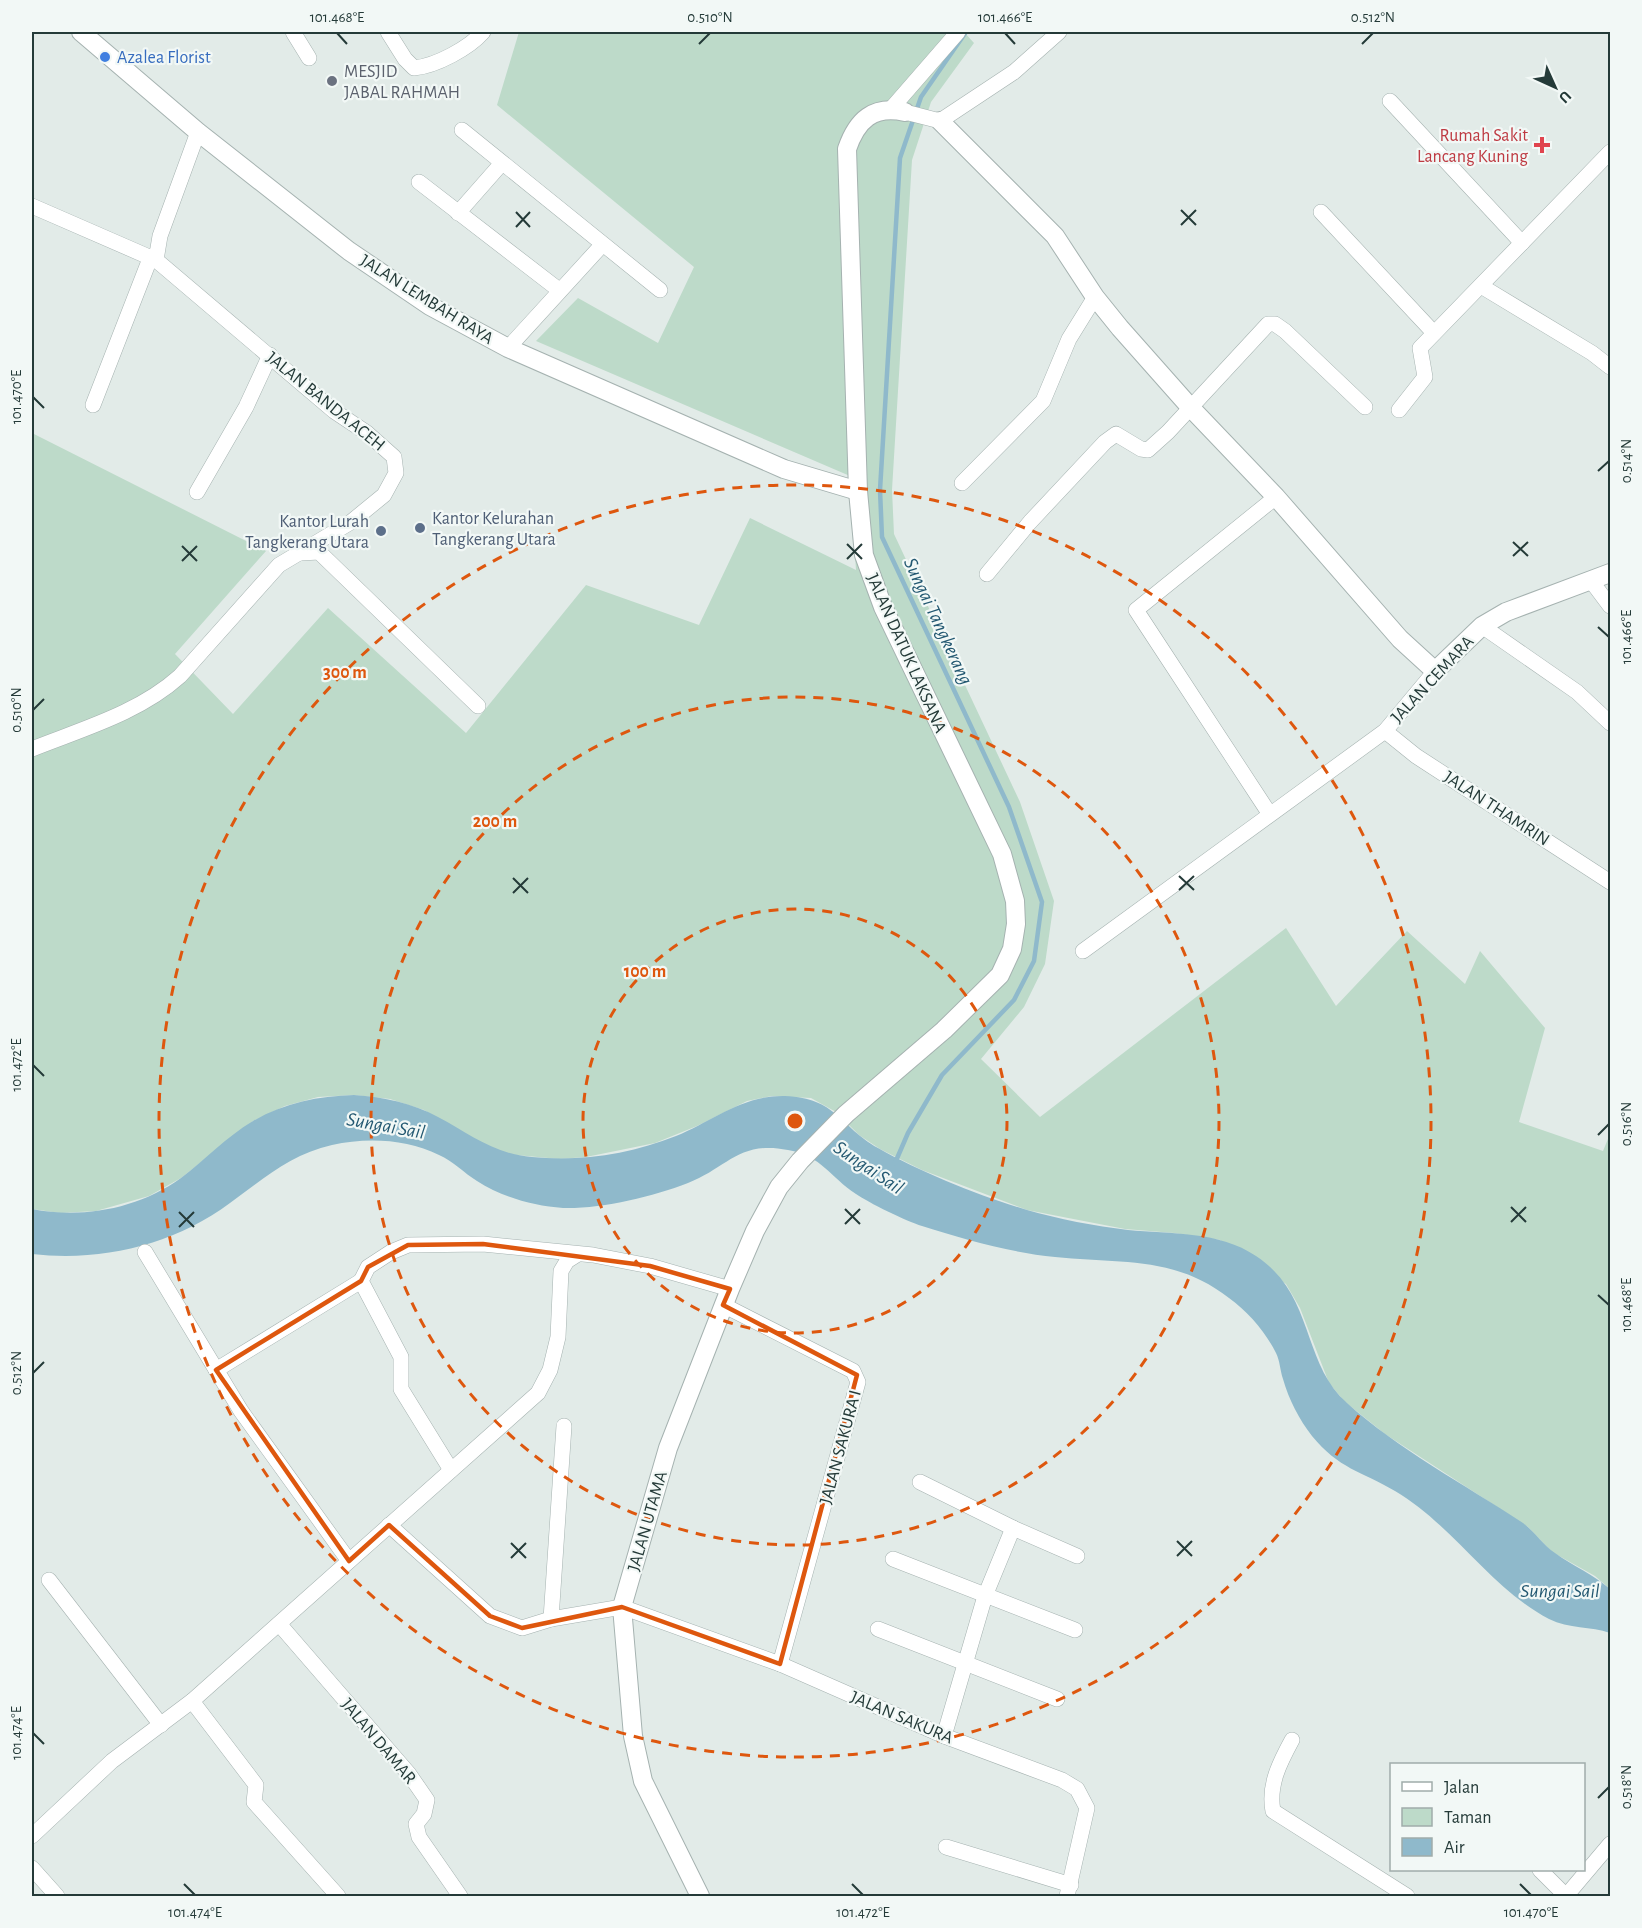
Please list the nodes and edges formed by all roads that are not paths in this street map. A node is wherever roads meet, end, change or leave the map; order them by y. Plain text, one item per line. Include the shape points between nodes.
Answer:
1 (81, 32) edge
2 (293, 32) edge
3 (388, 32) edge
4 (483, 32) edge
5 (958, 32) edge
6 (1059, 32) edge
7 (309, 58) dead end
8 (1390, 101) dead end
9 (898, 110) junction
10 (938, 120) junction
11 (462, 130) dead end
12 (198, 132) junction
13 (1611, 152) edge
14 (502, 163) junction
15 (419, 182) dead end
16 (32, 206) edge
17 (1321, 212) dead end
18 (458, 213) junction
19 (1522, 243) junction
20 (602, 245) junction
21 (153, 258) junction
22 (1481, 286) junction
23 (559, 290) junction
24 (660, 290) dead end
25 (1095, 297) junction
26 (1434, 333) junction
27 (508, 348) junction
28 (270, 356) junction
29 (1611, 368) edge
30 (93, 405) dead end
31 (1190, 407) junction
32 (1365, 407) dead end
33 (1399, 410) dead end
34 (962, 483) dead end
35 (858, 491) junction
36 (197, 492) dead end
37 (1276, 496) junction
38 (300, 553) junction
39 (1611, 573) edge
40 (987, 574) dead end
41 (1592, 582) junction
42 (1611, 606) edge
43 (1482, 626) junction
44 (1435, 671) junction
45 (478, 706) dead end
46 (1611, 723) edge
47 (1385, 730) junction
48 (32, 749) edge
49 (1269, 813) junction
50 (1611, 882) edge
51 (1083, 951) dead end
52 (800, 1161) joint
53 (145, 1252) dead end
54 (578, 1254) junction
55 (361, 1281) junction
56 (727, 1297) junction
57 (216, 1370) junction
58 (564, 1426) dead end
59 (451, 1470) junction
60 (920, 1482) dead end
61 (389, 1525) junction
62 (1013, 1528) junction
63 (1077, 1556) dead end
64 (892, 1559) dead end
65 (349, 1561) junction
66 (49, 1580) dead end
67 (985, 1596) junction
68 (622, 1607) junction
69 (551, 1619) junction
70 (280, 1625) junction
71 (878, 1629) dead end
72 (1075, 1630) dead end
73 (966, 1662) junction
74 (780, 1664) junction
75 (1057, 1699) dead end
76 (192, 1701) junction
77 (161, 1725) junction
78 (944, 1736) junction
79 (1292, 1740) dead end
80 (32, 1836) edge
81 (1611, 1844) edge
82 (946, 1847) dead end
83 (32, 1868) edge
84 (1542, 1871) edge
85 (1069, 1891) edge
86 (57, 1896) edge
87 (338, 1896) edge
88 (460, 1896) edge
89 (700, 1896) edge
90 (1407, 1896) edge
91 (1566, 1896) edge

1 - 12 street, JALAN LEMBAH RAYA
2 - 7 street
3 - 4 street via 414,68 426,67 477,40
5 - 9 street
6 - 10 street via 1014,72
8 - 19 street
9 - 10 street
9 - 35 street, JALAN DATUK LAKSANA via 878,110 863,121 847,149
10 - 25 street via 1054,236
11 - 14 street
12 - 21 street
12 - 27 street, JALAN LEMBAH RAYA via 349,251 430,306
13 - 19 street
14 - 18 street
14 - 20 street
15 - 18 street
16 - 21 street, JALAN BANDA ACEH
17 - 26 street
18 - 23 street
19 - 22 street
20 - 23 street
20 - 24 street
21 - 28 street, JALAN BANDA ACEH
21 - 30 street
22 - 26 street
22 - 29 street
23 - 27 street
25 - 31 street
25 - 34 street via 1069,339 1042,401
26 - 33 street via 1420,348 1425,377
27 - 35 street, JALAN LEMBAH RAYA via 784,469
28 - 36 street
28 - 38 street, JALAN BANDA ACEH via 394,457 396,473 384,495 351,522
31 - 32 street via 1268,324 1275,324
31 - 37 street
31 - 40 street via 1148,450 1116,434 1105,442
35 - 52 street, JALAN DATUK LAKSANA via 864,555 883,607 1002,854 1015,900 1016,924 1012,949 1000,975 944,1030 846,1114
37 - 44 street via 1400,639
37 - 49 street via 1136,609
38 - 45 street via 319,552
38 - 48 street, JALAN BANDA ACEH via 266,577 163,691
39 - 41 street, JALAN CEMARA
41 - 42 street
41 - 43 street, JALAN CEMARA via 1506,612
43 - 44 street, JALAN CEMARA
43 - 46 street via 1577,692
44 - 47 street, JALAN CEMARA
47 - 49 street, JALAN CEMARA
47 - 50 street, JALAN THAMRIN via 1416,756
49 - 51 street, JALAN CEMARA
52 - 56 street, JALAN UTAMA via 779,1187 755,1231
53 - 57 street
54 - 55 street, JALAN SAKURA I via 483,1244 408,1245 368,1267
54 - 56 street, JALAN SAKURA I via 650,1266
54 - 59 street via 567,1261 561,1272 558,1337 538,1393
55 - 57 street, JALAN SAKURA I
55 - 59 street via 401,1357 401,1389
56 - 68 street, JALAN UTAMA via 668,1448
56 - 74 street, JALAN SAKURA I via 853,1371 858,1382
57 - 65 street
58 - 69 street
59 - 61 street
60 - 62 street
61 - 65 street
61 - 69 street via 490,1616 522,1628
62 - 63 street
62 - 67 street
64 - 67 street
65 - 70 street
66 - 77 street
67 - 72 street
67 - 73 street
68 - 69 street
68 - 74 street, JALAN SAKURA
68 - 89 street, JALAN UTAMA via 633,1736 643,1781
70 - 76 street
70 - 88 street, JALAN DAMAR via 427,1800 424,1814 416,1824 419,1837
71 - 73 street
73 - 75 street
73 - 78 street
74 - 78 street, JALAN SAKURA
76 - 77 street
76 - 87 street via 256,1785 254,1802
77 - 80 street via 112,1761
78 - 85 street, JALAN SAKURA via 1077,1789 1087,1808
79 - 90 street via 1273,1785 1274,1811
81 - 91 street
82 - 85 street
83 - 86 street
84 - 91 street

